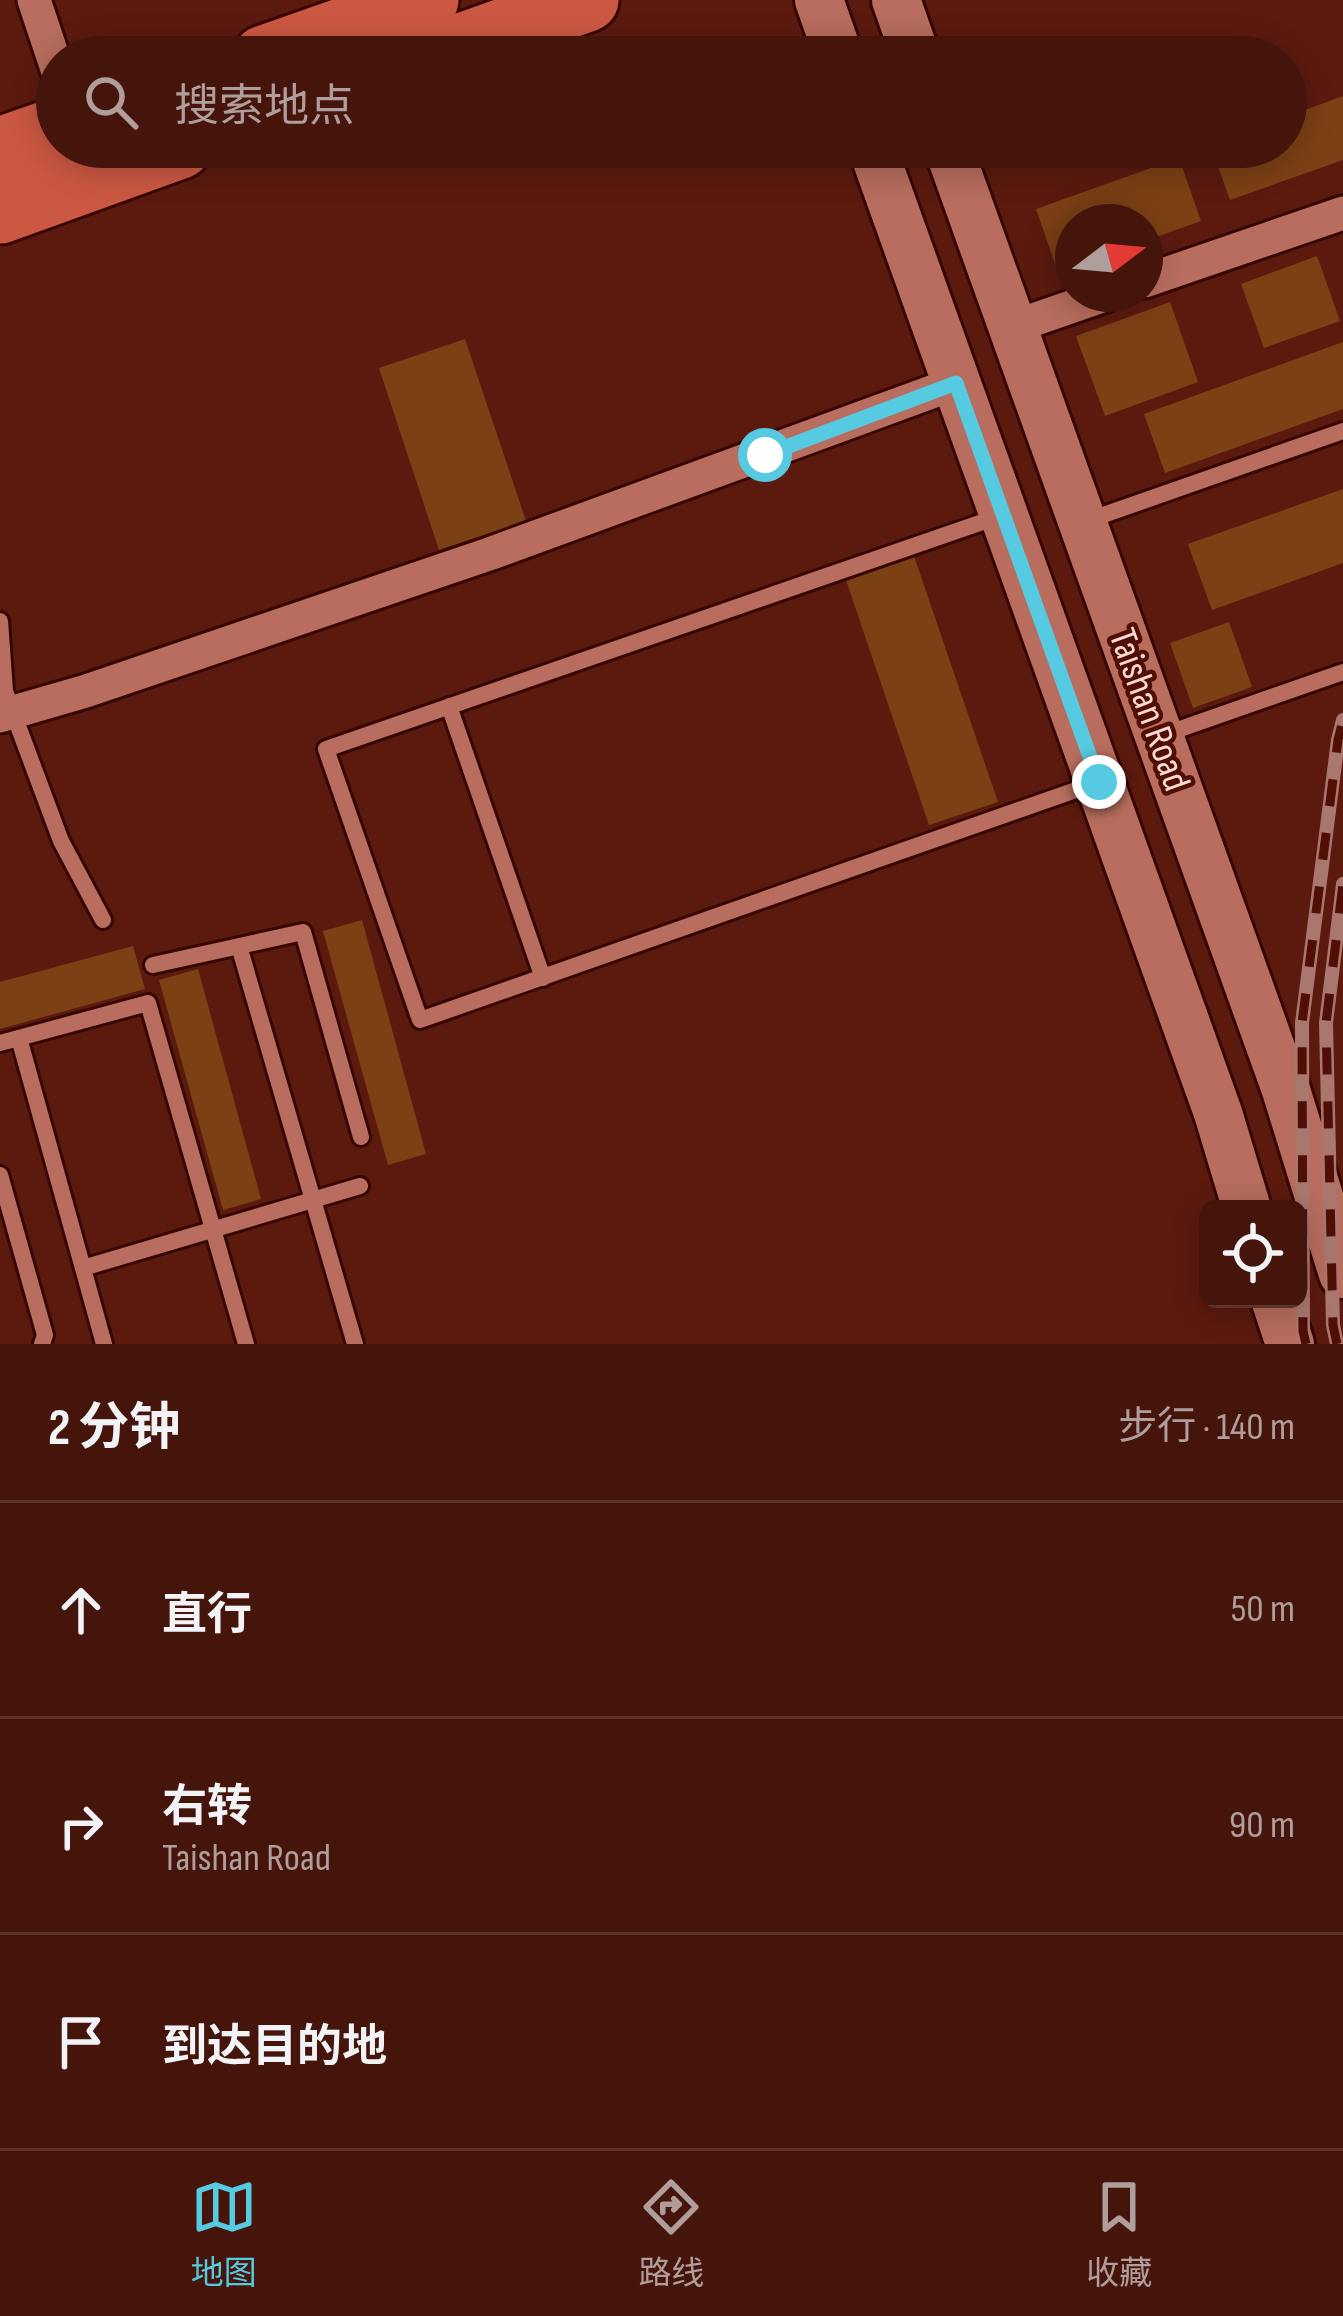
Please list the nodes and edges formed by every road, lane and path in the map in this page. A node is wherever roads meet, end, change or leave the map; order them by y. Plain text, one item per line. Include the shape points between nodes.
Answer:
1 (34, 0) edge
2 (586, 0) edge
3 (819, 0) edge
4 (896, 0) edge
5 (419, 26) edge
6 (46, 36) edge
7 (369, 36) edge
8 (832, 36) edge
9 (909, 36) edge
10 (36, 136) edge
11 (0, 149) edge
12 (122, 168) edge
13 (879, 168) edge
14 (956, 168) edge
15 (0, 212) edge
16 (1343, 213) edge
17 (1163, 275) edge
18 (1056, 312) edge
19 (1013, 327) junction
20 (956, 383) junction
21 (1343, 431) edge
22 (1004, 515) junction
23 (1084, 522) junction
24 (0, 621) edge
25 (1343, 672) edge
26 (449, 706) junction
27 (6, 714) edge
28 (1161, 736) junction
29 (1099, 782) junction
30 (103, 920) dead end
31 (239, 946) junction
32 (153, 965) dead end
33 (543, 978) junction
34 (19, 1038) junction
35 (0, 1043) edge
36 (362, 1137) dead end
37 (0, 1175) edge
38 (360, 1186) dead end
39 (1244, 1200) edge
40 (312, 1201) junction
41 (213, 1230) junction
42 (83, 1268) junction
43 (1343, 1274) edge
44 (1279, 1308) edge
45 (42, 1344) edge
46 (104, 1344) edge
47 (245, 1344) edge
48 (356, 1344) edge
49 (1289, 1344) edge

1 - 6 street
2 - 5 highway
3 - 8 street
4 - 9 street
5 - 7 highway
10 - 11 highway
12 - 15 highway
13 - 20 street, Taishan Road
14 - 19 street, Taishan Road
16 - 17 street
18 - 19 street
19 - 23 street, Taishan Road
20 - 22 street, Taishan Road
20 - 27 street via 492,554
21 - 23 lane
22 - 26 lane
22 - 29 street, Taishan Road
23 - 28 street, Taishan Road
24 - 27 lane
25 - 28 lane
26 - 33 lane
26 - 33 lane via 326,749 420,1020
27 - 30 lane
28 - 43 street, Taishan Road
29 - 33 lane
29 - 39 street, Taishan Road
31 - 32 lane
31 - 36 lane via 303,932
31 - 40 lane
34 - 35 lane
34 - 41 lane via 148,1003
34 - 42 lane
37 - 45 lane
38 - 40 lane
40 - 41 lane
40 - 48 lane
41 - 42 lane
41 - 47 lane
42 - 46 lane
44 - 49 street

